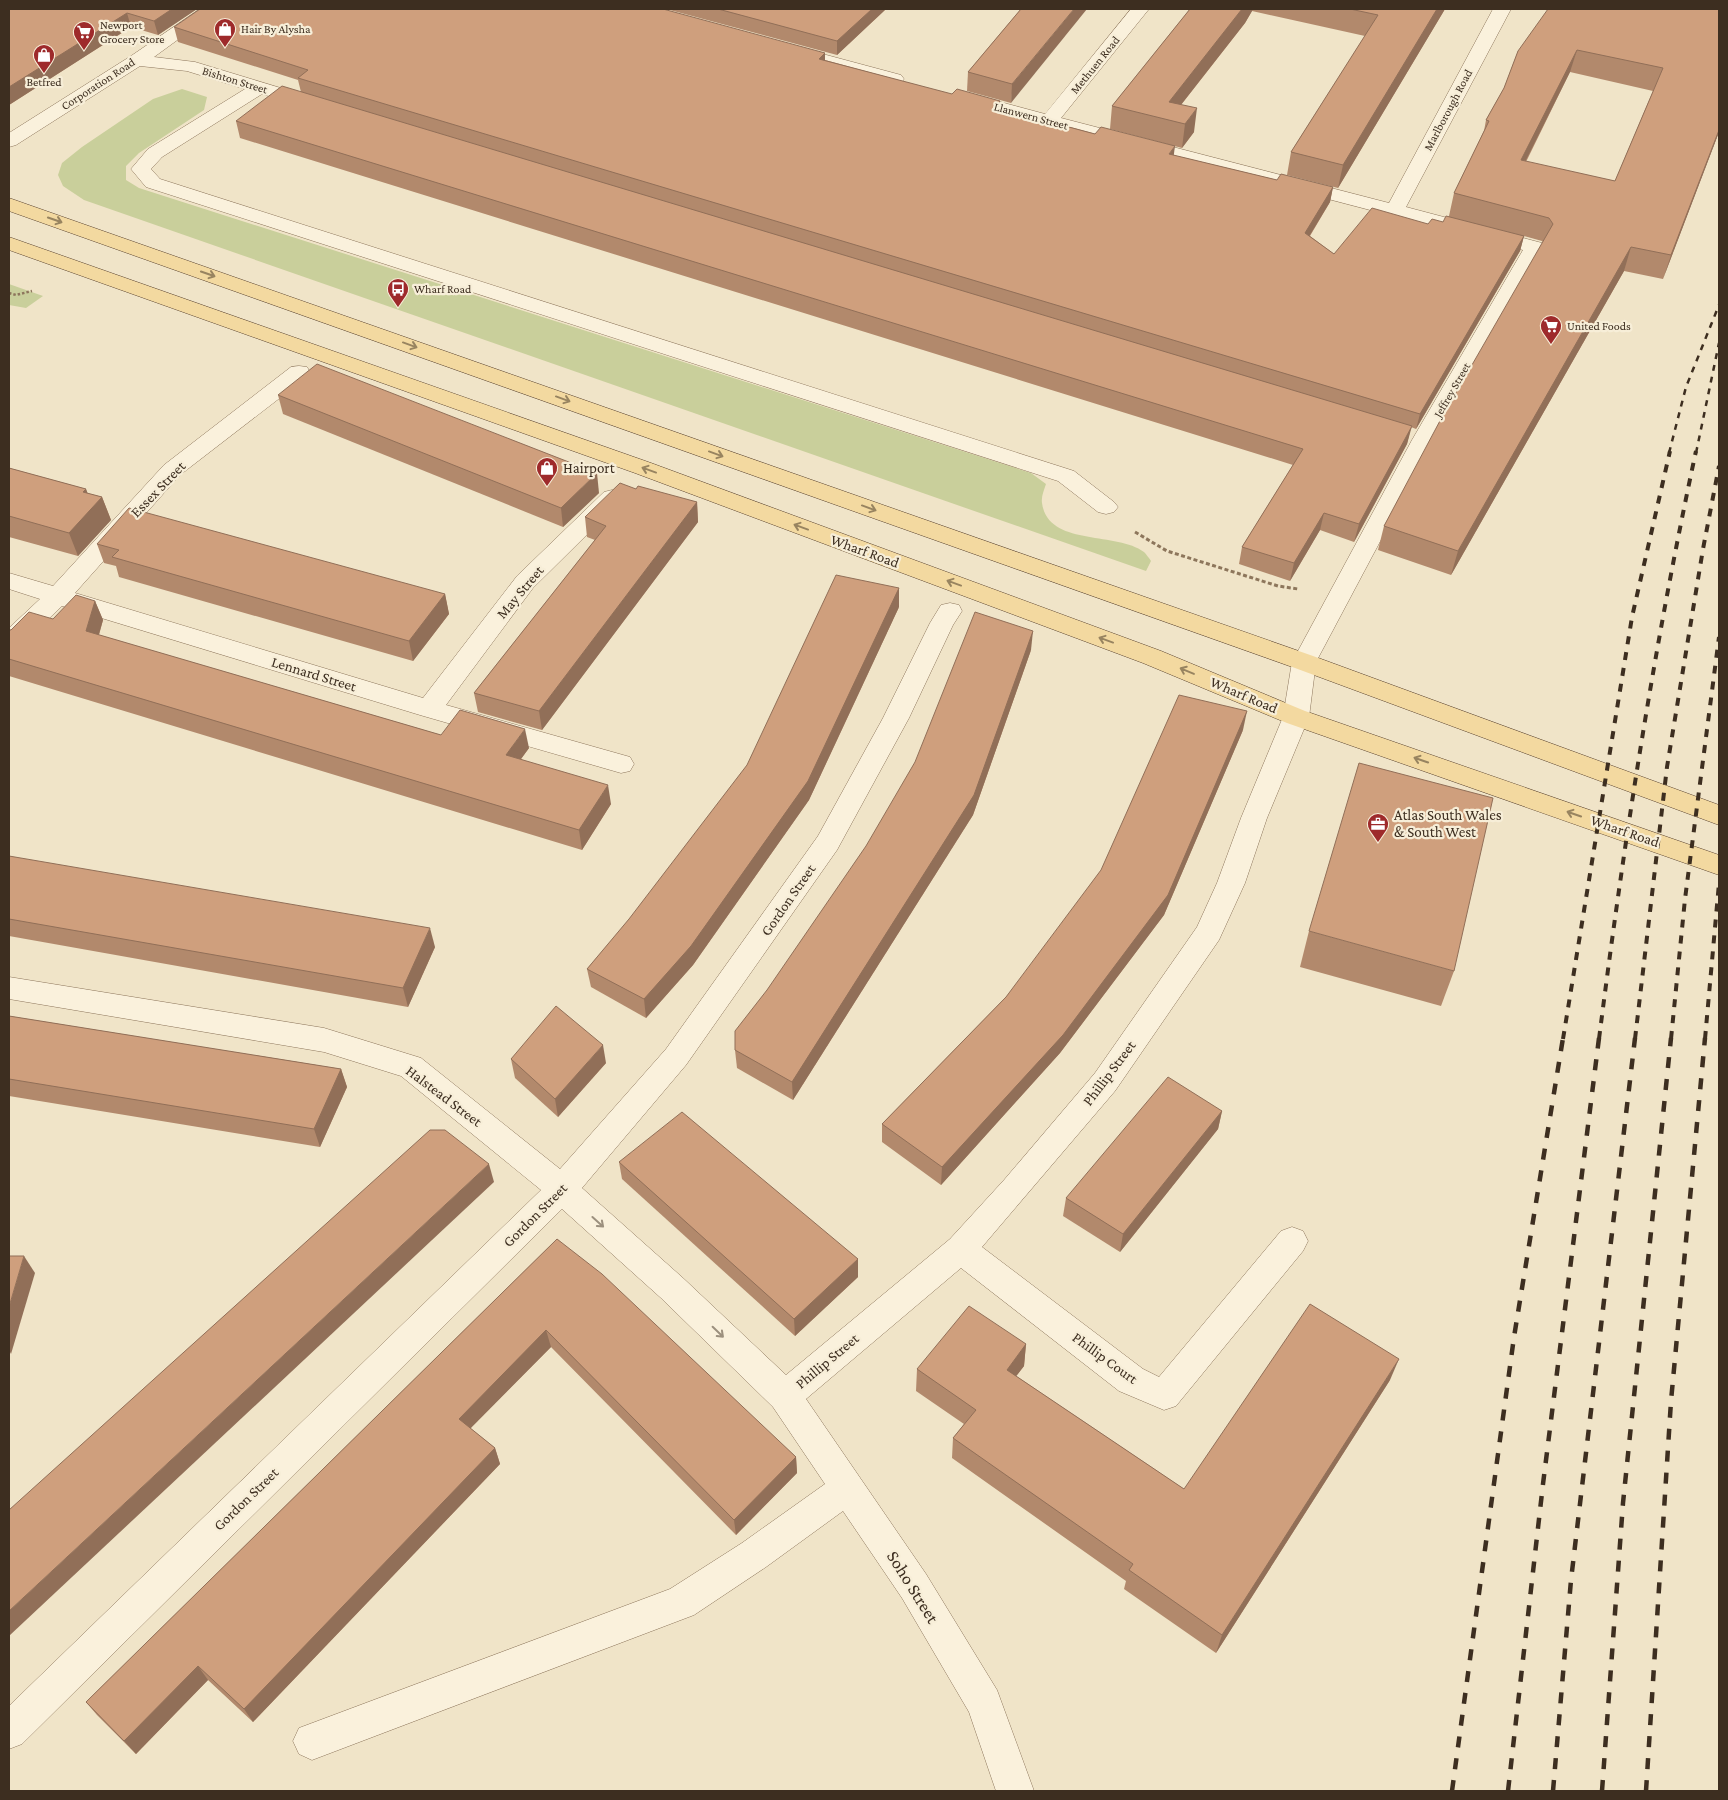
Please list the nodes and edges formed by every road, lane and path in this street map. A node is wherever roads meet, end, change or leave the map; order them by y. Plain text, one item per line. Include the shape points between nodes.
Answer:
1 (211, 9) edge
2 (1140, 9) edge
3 (1502, 9) edge
4 (768, 44) edge
5 (137, 60) junction
6 (909, 83) edge
7 (259, 88) junction
8 (946, 93) edge
9 (326, 108) edge
10 (1049, 122) junction
11 (9, 141) edge
12 (9, 204) edge
13 (1394, 211) junction
14 (9, 243) edge
15 (35, 290) dead end
16 (9, 293) edge
17 (298, 372) dead end
18 (625, 486) edge
19 (1106, 507) dead end
20 (1167, 551) dead end
21 (9, 581) edge
22 (1298, 589) dead end
23 (58, 596) junction
24 (950, 611) dead end
25 (9, 642) edge
26 (1304, 662) junction
27 (429, 709) junction
28 (1296, 717) junction
29 (622, 764) dead end
30 (1719, 815) edge
31 (1719, 865) edge
32 (9, 988) edge
33 (562, 1189) junction
34 (1292, 1241) dead end
35 (962, 1249) junction
36 (785, 1396) junction
37 (848, 1487) junction
38 (10, 1730) edge
39 (312, 1741) dead end
40 (1015, 1791) edge

1 - 5 street, Corporation Road
2 - 10 street, Methuen Road
3 - 13 street, Marlborough Road
4 - 6 street
5 - 7 street, Bishton Street via 189,66
5 - 11 street, Corporation Road
7 - 9 street, Bishton Street
7 - 19 street via 156,153 141,169 153,183 1066,476
8 - 10 street, Llanwern Street
10 - 13 street, Llanwern Street
12 -> 26 main road
13 - 26 street, Jeffrey Street via 1534,248 1413,437
28 -> 14 main road, Wharf Road via 1152,657 643,468
15 - 16 path via 16,295
17 - 23 street, Essex Street via 172,470
18 - 27 street, May Street via 525,582
20 - 22 path via 1278,586
21 - 23 street, Lennard Street
23 - 25 street, Essex Street
23 - 27 street, Lennard Street
24 - 33 street, Gordon Street via 828,843 676,1057
26 - 28 street, Phillip Street
26 - 30 main road
27 - 29 street, Lennard Street
31 -> 28 main road, Wharf Road
28 - 35 street, Phillip Street via 1209,932 1106,1082
32 - 33 street, Halstead Street via 324,1040 411,1067
33 -> 36 street, Halstead Street
33 - 38 street, Gordon Street
34 - 35 street, Phillip Court via 1164,1395 1131,1380
35 - 36 street, Phillip Street
36 - 37 street, Soho Street
37 - 39 street via 754,1555 680,1603
37 - 40 street, Soho Street via 914,1586 984,1703

